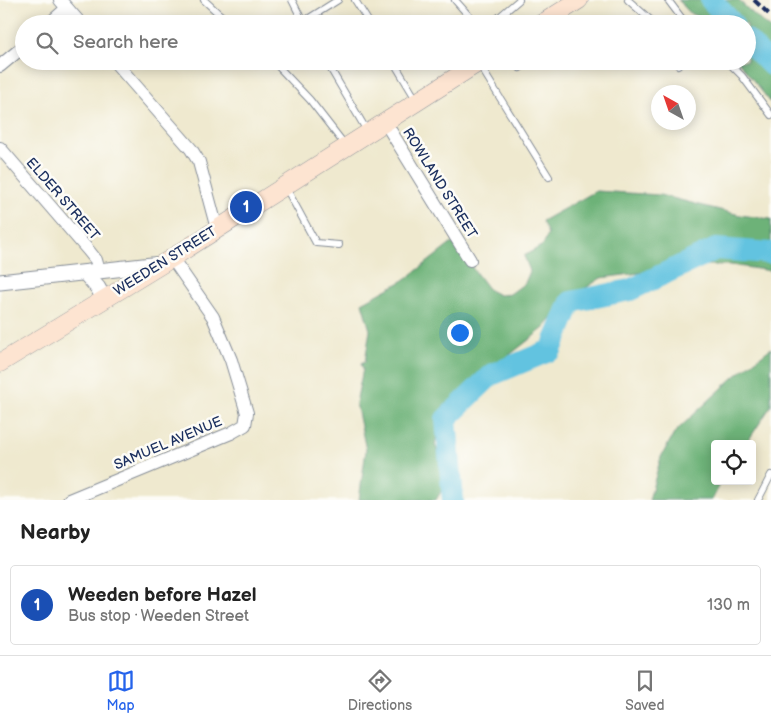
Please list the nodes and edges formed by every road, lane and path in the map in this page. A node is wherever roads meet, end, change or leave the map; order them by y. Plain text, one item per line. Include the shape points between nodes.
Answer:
1 (204, 0) edge
2 (292, 0) edge
3 (338, 0) edge
4 (355, 0) edge
5 (455, 0) edge
6 (519, 0) edge
7 (579, 0) edge
8 (628, 0) edge
9 (668, 0) edge
10 (64, 4) edge
11 (56, 15) edge
12 (73, 15) edge
13 (221, 15) edge
14 (300, 15) edge
15 (316, 15) edge
16 (364, 15) edge
17 (468, 15) edge
18 (502, 15) edge
19 (552, 15) edge
20 (644, 15) edge
21 (679, 15) edge
22 (15, 54) edge
23 (0, 66) edge
24 (122, 70) edge
25 (282, 70) edge
26 (331, 70) edge
27 (398, 70) edge
28 (467, 70) edge
29 (484, 70) edge
30 (736, 70) edge
31 (418, 102) junction
32 (771, 115) edge
33 (385, 122) junction
34 (367, 132) junction
35 (346, 146) junction
36 (0, 148) edge
37 (549, 177) dead end
38 (285, 185) junction
39 (217, 229) junction
40 (339, 245) dead end
41 (470, 260) dead end
42 (168, 261) junction
43 (92, 272) junction
44 (0, 282) edge
45 (104, 299) junction
46 (0, 364) edge
47 (771, 475) edge
48 (69, 500) edge
49 (758, 500) edge

1 - 13 lane
2 - 14 lane
3 - 15 lane
4 - 16 lane
5 - 17 lane
6 - 18 lane
7 - 19 main road
8 - 20 lane
9 - 21 lane
10 - 11 street
10 - 12 street
22 - 23 street
24 - 39 street via 199,162
25 - 35 lane
26 - 34 lane
27 - 31 lane
28 - 31 main road, WEEDEN STREET
29 - 37 lane
30 - 32 lane
31 - 33 main road, WEEDEN STREET
33 - 34 main road, WEEDEN STREET
33 - 41 street, ROWLAND STREET
34 - 35 main road, WEEDEN STREET
35 - 38 main road, WEEDEN STREET
36 - 43 street, ELDER STREET via 96,260
38 - 39 main road, WEEDEN STREET
38 - 40 lane via 316,243
39 - 42 main road, WEEDEN STREET
42 - 43 street
42 - 45 main road, WEEDEN STREET
42 - 48 street, SAMUEL AVENUE via 212,316 232,360 247,413 245,424 231,433
43 - 44 street
43 - 45 street
45 - 46 main road, WEEDEN STREET
47 - 49 lane

